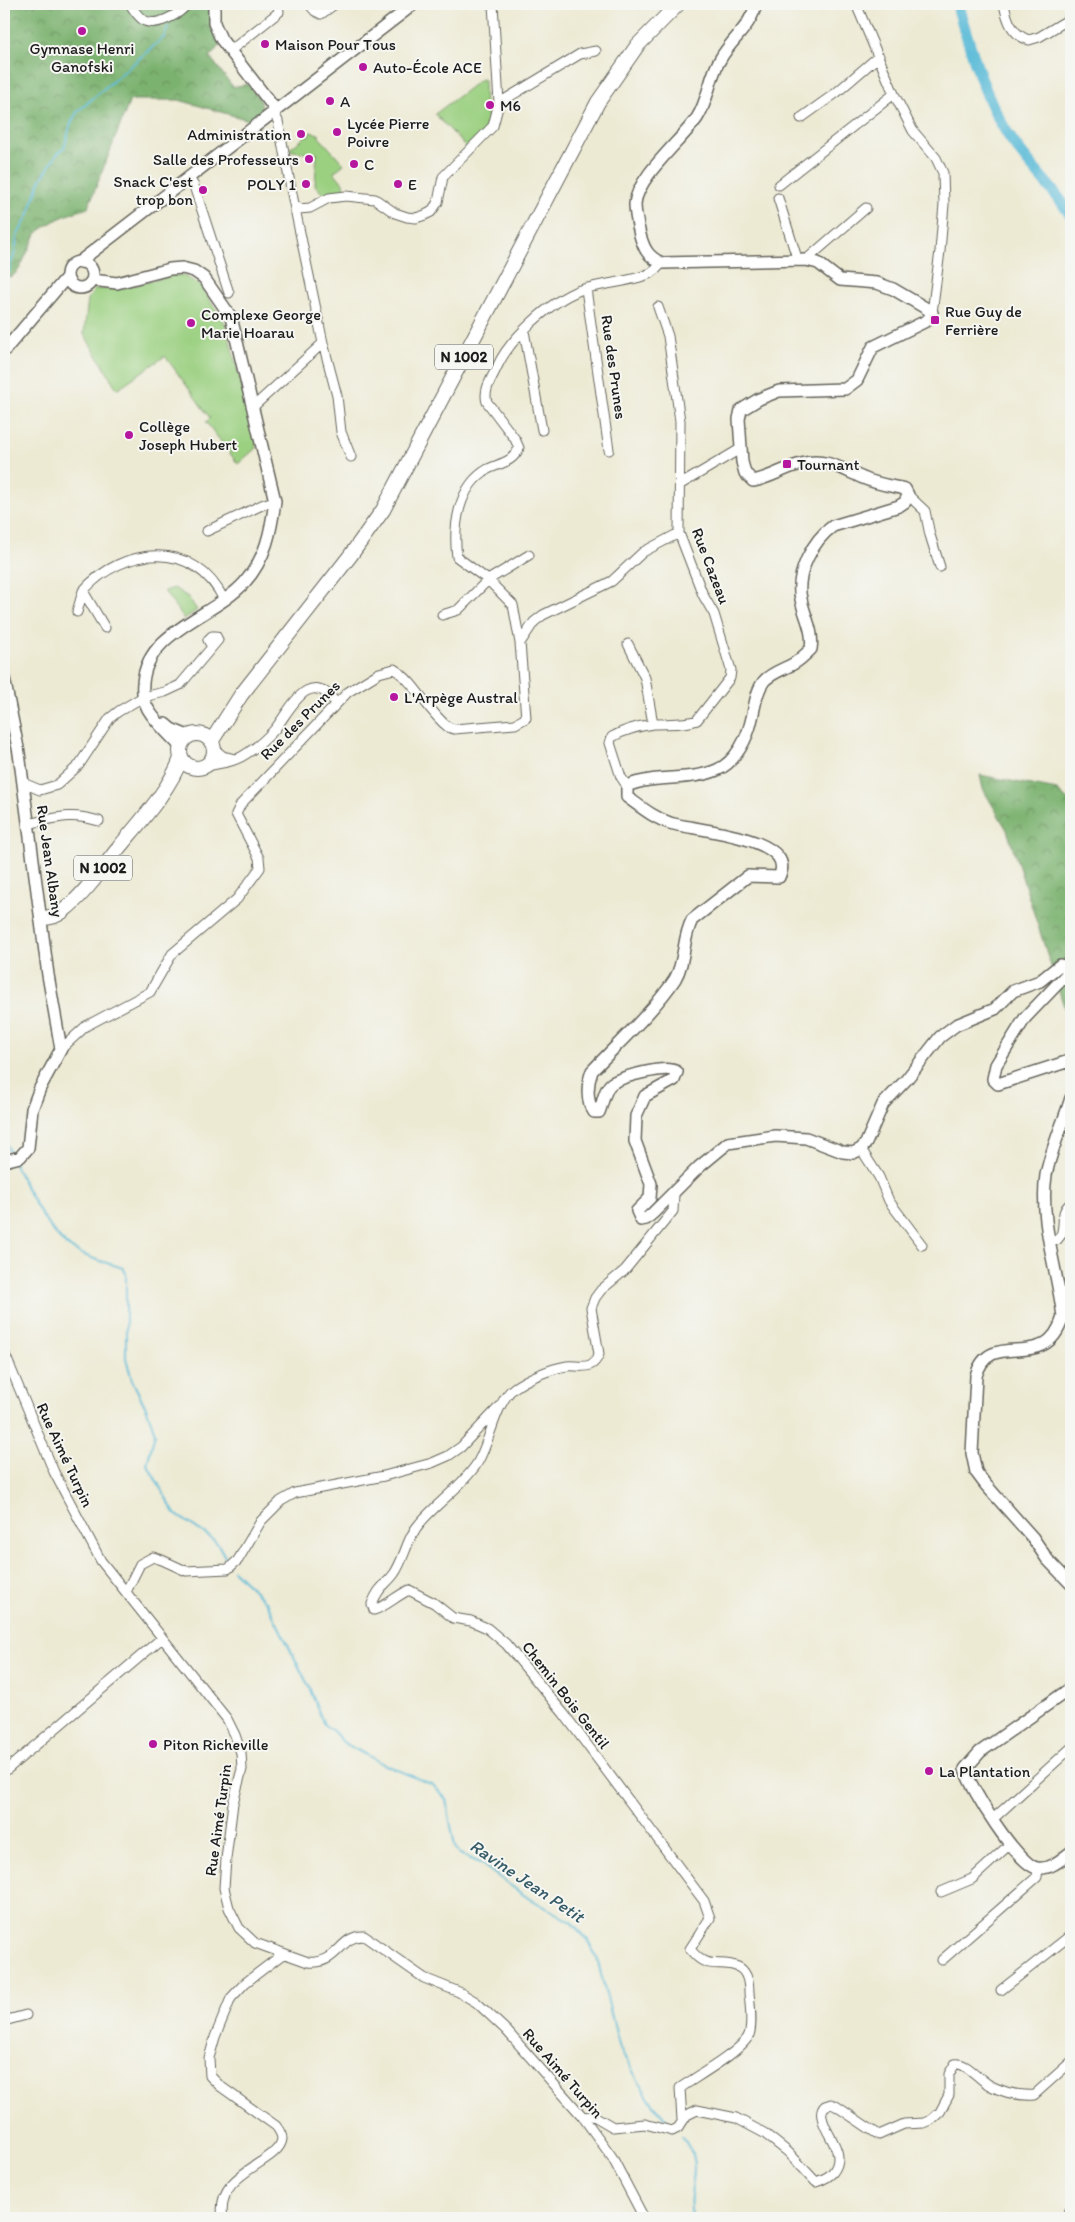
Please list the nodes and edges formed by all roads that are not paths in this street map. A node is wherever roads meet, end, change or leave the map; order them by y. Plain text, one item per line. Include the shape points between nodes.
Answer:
1 (130, 4) edge
2 (187, 4) edge
3 (214, 4) edge
4 (278, 4) edge
5 (309, 4) edge
6 (335, 4) edge
7 (414, 4) edge
8 (494, 4) edge
9 (756, 4) edge
10 (856, 4) edge
11 (1004, 4) edge
12 (677, 6) edge
13 (1071, 18) edge
14 (230, 51) junction
15 (596, 51) dead end
16 (879, 56) junction
17 (894, 94) junction
18 (499, 103) junction
19 (274, 110) junction
20 (801, 118) dead end
21 (189, 178) junction
22 (779, 185) dead end
23 (778, 198) dead end
24 (294, 204) junction
25 (866, 208) dead end
26 (802, 259) junction
27 (662, 263) junction
28 (89, 270) junction
29 (66, 278) junction
30 (74, 288) junction
31 (586, 289) junction
32 (229, 293) dead end
33 (49, 300) junction
34 (658, 307) dead end
35 (932, 313) junction
36 (524, 330) junction
37 (323, 343) junction
38 (4, 351) edge
39 (253, 407) junction
40 (542, 430) dead end
41 (740, 449) junction
42 (609, 450) dead end
43 (351, 457) dead end
44 (681, 484) junction
45 (908, 495) junction
46 (275, 501) junction
47 (207, 531) dead end
48 (679, 534) junction
49 (530, 555) dead end
50 (940, 567) dead end
51 (488, 580) junction
52 (83, 591) junction
53 (224, 600) junction
54 (77, 612) dead end
55 (442, 615) dead end
56 (105, 628) dead end
57 (520, 643) junction
58 (628, 644) dead end
59 (212, 647) dead end
60 (4, 678) edge
61 (146, 696) junction
62 (241, 696) junction
63 (336, 703) junction
64 (653, 724) junction
65 (187, 744) junction
66 (213, 746) junction
67 (238, 760) junction
68 (199, 767) junction
69 (23, 784) junction
70 (627, 786) junction
71 (154, 803) junction
72 (98, 820) dead end
73 (28, 824) junction
74 (42, 918) junction
75 (61, 1049) junction
76 (1071, 1064) edge
77 (1071, 1098) edge
78 (861, 1149) junction
79 (6, 1161) edge
80 (674, 1194) junction
81 (1071, 1203) edge
82 (1050, 1242) junction
83 (922, 1245) dead end
84 (4, 1352) edge
85 (498, 1408) junction
86 (1071, 1584) edge
87 (126, 1592) junction
88 (162, 1638) junction
89 (1071, 1688) edge
90 (1071, 1748) edge
91 (4, 1772) edge
92 (993, 1819) junction
93 (1010, 1844) junction
94 (1071, 1852) edge
95 (1038, 1868) junction
96 (941, 1892) dead end
97 (1071, 1936) edge
98 (283, 1954) junction
99 (942, 1960) dead end
100 (1001, 1990) dead end
101 (26, 2015) dead end
102 (4, 2021) edge
103 (1071, 2062) edge
104 (583, 2117) junction
105 (682, 2120) junction
106 (1071, 2209) edge
107 (223, 2218) edge
108 (644, 2218) edge
109 (1066, 2218) edge

1 - 2 street via 143,20 150,22 178,14
3 - 14 street via 217,32
4 - 14 street via 279,12
5 - 6 street via 321,14
7 - 19 street
8 - 18 street
9 - 27 street via 753,15 720,58 699,116 654,169 637,197 636,211 645,251
10 - 16 street
11 - 13 street via 1011,27 1019,36 1029,40
12 - 62 main road, N 1002 via 637,46 598,102 383,510
14 - 19 street
15 - 18 street via 580,54
16 - 17 street
16 - 20 street
17 - 22 street
17 - 35 street via 913,131 936,158 943,173 942,232
18 - 24 street via 493,126 443,177 438,202 425,215 407,217 395,214 375,199 346,196 329,198 304,210
19 - 21 street
19 - 24 street
21 - 28 street via 107,241
21 - 32 street
23 - 26 street
24 - 37 street
25 - 26 street
26 - 27 street
26 - 35 street via 818,263 840,280 877,283 893,289
27 - 31 street, Rue des Prunes via 652,273
28 - 29 street via 69,267
28 - 30 street via 86,288
28 - 39 street via 108,282 117,283 182,268 204,278 231,317
29 - 30 street
29 - 33 street
30 - 33 street
31 - 36 street, Rue des Prunes via 558,301
31 - 42 street, Rue des Prunes
33 - 38 street
34 - 44 street, Rue Cazeau via 668,336 680,421
35 - 41 street via 920,326 874,347 857,380 845,390 779,391 749,404 741,410 739,419
36 - 40 street
36 - 51 street, Rue des Prunes via 498,363 485,396 519,448 516,456 478,476 463,500 456,520 458,556
37 - 39 street
37 - 43 street via 337,396 341,432
39 - 46 street
41 - 44 street
41 - 45 street via 745,472 754,481 764,480 802,463 823,462 864,479 905,489
44 - 48 street, Rue Cazeau
45 - 50 street via 925,510
45 - 70 street via 899,506 833,526 820,540 804,568 799,586 811,631 810,649 795,663 765,680 759,690 748,735 727,764 696,776 639,781
46 - 47 street
46 - 53 street via 263,555 246,581
48 - 57 street via 643,552 612,581 543,615 534,622
48 - 64 street, Rue Cazeau via 714,614 731,670 730,678 697,720
49 - 51 street
51 - 55 street via 458,610
51 - 57 street, Rue des Prunes via 513,605
52 - 53 street via 111,568 140,558 168,556 185,560 204,571
52 - 54 street
52 - 56 street
53 - 61 street via 165,642 154,657
57 - 63 street, Rue des Prunes via 526,718 515,724 448,727 404,675 394,669 379,673
58 - 64 street via 645,678
59 - 61 street via 180,685
60 - 69 street, Rue Jean Albany
61 - 65 street via 161,720
61 - 69 street via 110,718 79,766 57,785 40,790
62 - 65 main road, N 1002
62 - 66 main road, N 1002
63 - 67 street via 322,690 305,690 275,729
63 - 75 street, Rue des Prunes via 241,804 236,814 259,858 260,868 237,899 172,954 150,992 86,1026
64 - 70 street, Rue Cazeau via 612,737 610,742
65 - 66 main road via 206,737
65 - 68 main road via 188,766
65 - 71 main road, N 1002 via 174,773
66 - 67 street via 223,756
66 - 68 main road via 213,757
67 - 68 street
68 - 71 main road, N 1002
69 - 73 street, Rue Jean Albany
70 - 80 street via 627,797 669,823 723,832 764,845 775,853 782,872 779,877 748,876 692,920 687,930 682,964 675,979 592,1071 588,1080 591,1108 599,1112 611,1084 658,1069 677,1072 674,1080 645,1096 636,1116 635,1141 651,1184 650,1198 637,1211 638,1216 641,1220 646,1219
71 - 74 main road, N 1002 via 95,878 63,911 51,918
72 - 73 street via 69,815
73 - 74 street, Rue Jean Albany
74 - 75 street, Rue Jean Albany
75 - 79 street, Rue des Prunes via 32,1108 28,1148 20,1156
76 - 78 street via 1066,1062 998,1084 992,1079 996,1065 1025,1018 1067,974 1068,971 1060,965 1040,981 1013,991 994,1009 956,1024 940,1037 883,1104
77 - 82 street via 1046,1175 1045,1214
78 - 80 street via 853,1153 843,1152 806,1138 775,1136 728,1143
78 - 83 street via 889,1201
80 - 85 street, Chemin Bois Gentil via 673,1211 625,1270 595,1298 591,1308 599,1354 597,1360 588,1366 553,1369 514,1388
81 - 82 street via 1063,1213 1061,1235
82 - 86 street via 1062,1317 1058,1332 1036,1349 998,1351 978,1367 972,1453 976,1472 984,1484
84 - 87 street, Rue Aimé Turpin via 70,1504 101,1561
85 - 87 street via 461,1447 440,1460 384,1476 295,1493 261,1521 230,1567 186,1571 153,1557 140,1564
85 - 105 street, Chemin Bois Gentil via 498,1416 476,1466 419,1524 394,1573 377,1590 372,1604 374,1610 385,1607 409,1590 453,1618 487,1628 506,1644 564,1714 704,1902 710,1918 690,1949 697,1958 712,1964 736,1966 744,1972 749,1985 750,2033 744,2044 680,2088
87 - 88 street, Rue Aimé Turpin
88 - 91 street
88 - 98 street, Rue Aimé Turpin via 227,1719 241,1753 242,1769 233,1803 226,1859 224,1888 229,1908 239,1928 255,1943
89 - 92 street via 980,1752 967,1765 969,1781
90 - 92 street
92 - 93 street
93 - 95 street via 1027,1862
93 - 96 street via 972,1879
94 - 95 street via 1055,1864
95 - 99 street via 1037,1877
97 - 100 street
98 - 104 street, Rue Aimé Turpin via 318,1963 332,1957 354,1937 364,1936 424,1978 476,2002 506,2030
98 - 107 street via 231,1998 209,2058 210,2076 276,2126 282,2139 273,2152 248,2170 225,2194 221,2208
101 - 102 street
103 - 105 street via 1034,2095 1026,2096 990,2086 963,2066 955,2064 949,2074 949,2095 936,2116 924,2123 904,2124 879,2135 836,2106 824,2106 822,2117 836,2148 837,2166 831,2174 816,2182 788,2152 736,2118 702,2110 687,2114
104 - 105 street via 594,2116 613,2126 645,2124 672,2131
104 - 108 street, Rue Aimé Turpin via 612,2157
106 - 109 street

